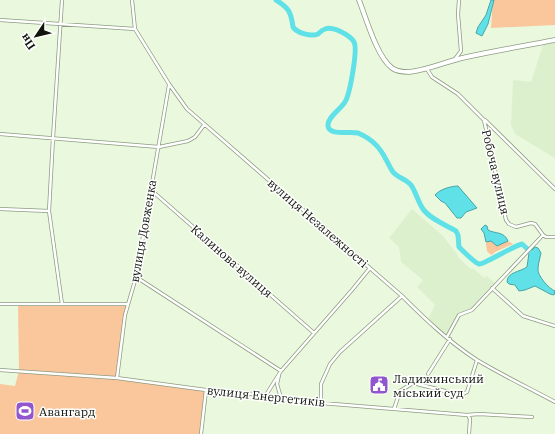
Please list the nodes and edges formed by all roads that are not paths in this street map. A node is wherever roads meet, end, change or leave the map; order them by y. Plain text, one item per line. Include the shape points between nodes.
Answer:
1 (62, 0) edge
2 (132, 0) edge
3 (359, 0) edge
4 (459, 0) edge
5 (0, 20) edge
6 (61, 25) junction
7 (135, 29) junction
8 (555, 40) edge
9 (455, 60) junction
10 (427, 69) junction
11 (169, 84) junction
12 (484, 120) junction
13 (204, 125) junction
14 (0, 134) edge
15 (53, 138) junction
16 (159, 147) junction
17 (555, 188) edge
18 (151, 190) junction
19 (0, 209) edge
20 (49, 211) junction
21 (543, 235) junction
22 (555, 237) edge
23 (370, 268) junction
24 (136, 277) junction
25 (492, 288) junction
26 (402, 296) junction
27 (0, 304) edge
28 (62, 304) junction
29 (128, 304) junction
30 (555, 326) edge
31 (314, 333) junction
32 (447, 337) junction
33 (450, 339) junction
34 (477, 360) junction
35 (0, 370) edge
36 (280, 372) junction
37 (428, 374) dead end
38 (117, 378) junction
39 (206, 390) junction
40 (266, 395) junction
41 (281, 398) junction
42 (321, 402) junction
43 (555, 402) edge
44 (394, 409) junction
45 (468, 415) junction
46 (532, 417) dead end
47 (201, 434) edge
48 (468, 434) edge

1 - 6 street
2 - 7 street, вулиця Незалежності
3 - 10 street via 384,60 399,71
4 - 9 street via 461,50
5 - 6 street
6 - 7 street
6 - 15 street
7 - 11 street, вулиця Незалежності
8 - 9 street
9 - 10 street
10 - 12 street, Робоча вулиця via 432,77 458,94
11 - 13 street, вулиця Незалежності via 187,109
11 - 16 street, вулиця Довженка
12 - 17 street
12 - 21 street, Робоча вулиця via 506,220 516,227 535,224
13 - 16 street via 195,137 188,141
13 - 23 street, вулиця Незалежності
14 - 15 street
15 - 16 street
15 - 20 street
16 - 18 street, вулиця Довженка
18 - 24 street, вулиця Довженка
18 - 31 street, Калинова вулиця
19 - 20 street
20 - 28 street
21 - 22 street, Робоча вулиця
21 - 25 street
23 - 26 street, вулиця Незалежності
23 - 31 street
24 - 29 street, вулиця Довженка
24 - 36 street
25 - 30 street via 523,316
25 - 32 street via 472,310 459,315
26 - 32 street, вулиця Незалежності via 426,321
26 - 42 street via 330,364 321,384
27 - 28 street
28 - 29 street
29 - 38 street, вулиця Довженка
31 - 36 street
32 - 33 street, вулиця Незалежності
33 - 34 street, вулиця Незалежності
33 - 37 street
34 - 43 street, вулиця Незалежності
34 - 44 street via 467,392 461,395 413,383 400,391
35 - 38 street, вулиця Енергетиків
36 - 40 street
36 - 41 street via 277,384
38 - 39 street, вулиця Енергетиків
39 - 40 street, вулиця Енергетиків
39 - 47 street
40 - 41 street, вулиця Енергетиків
41 - 42 street, вулиця Енергетиків
42 - 44 street, вулиця Енергетиків
44 - 45 street, вулиця Енергетиків
45 - 46 street, вулиця Енергетиків
45 - 48 street

